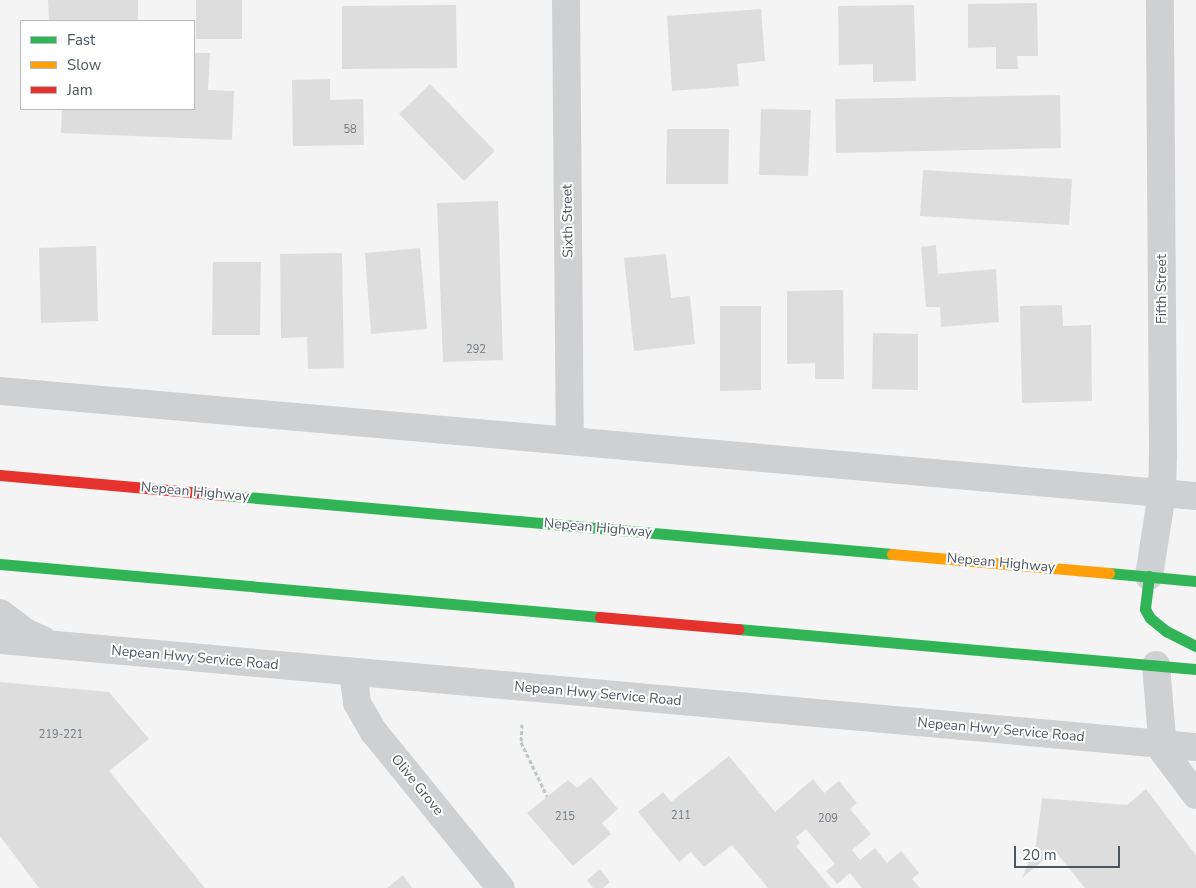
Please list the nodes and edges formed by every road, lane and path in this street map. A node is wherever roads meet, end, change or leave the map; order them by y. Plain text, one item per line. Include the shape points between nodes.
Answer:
1 (566, 0) edge
2 (1160, 0) edge
3 (0, 391) edge
4 (570, 441) junction
5 (0, 475) edge
6 (1162, 493) junction
7 (1196, 496) edge
8 (0, 564) edge
9 (1149, 576) junction
10 (1196, 581) edge
11 (0, 613) edge
12 (0, 640) edge
13 (57, 644) junction
14 (1196, 646) edge
15 (1156, 665) junction
16 (1196, 669) edge
17 (352, 673) junction
18 (522, 724) dead end
19 (1162, 744) junction
20 (1196, 747) edge
21 (1196, 795) edge
22 (547, 796) dead end
23 (501, 888) edge

1 - 4 street, Sixth Street
2 - 6 street, Fifth Street
3 - 4 street
4 - 6 street
5 - 9 highway, Nepean Highway
6 - 7 street
6 - 9 street, Fifth Street
8 - 15 highway
9 - 10 highway, Nepean Highway
9 - 14 highway via 1145,609 1150,618 1166,631
11 - 13 street via 27,633
12 - 13 street, Nepean Hwy Service Road
13 - 17 street, Nepean Hwy Service Road
15 - 16 highway
15 - 19 street
17 - 19 street, Nepean Hwy Service Road
17 - 23 street, Olive Grove via 357,704 374,732
18 - 22 path via 521,742
19 - 20 street, Nepean Hwy Service Road
19 - 21 street via 1167,759

